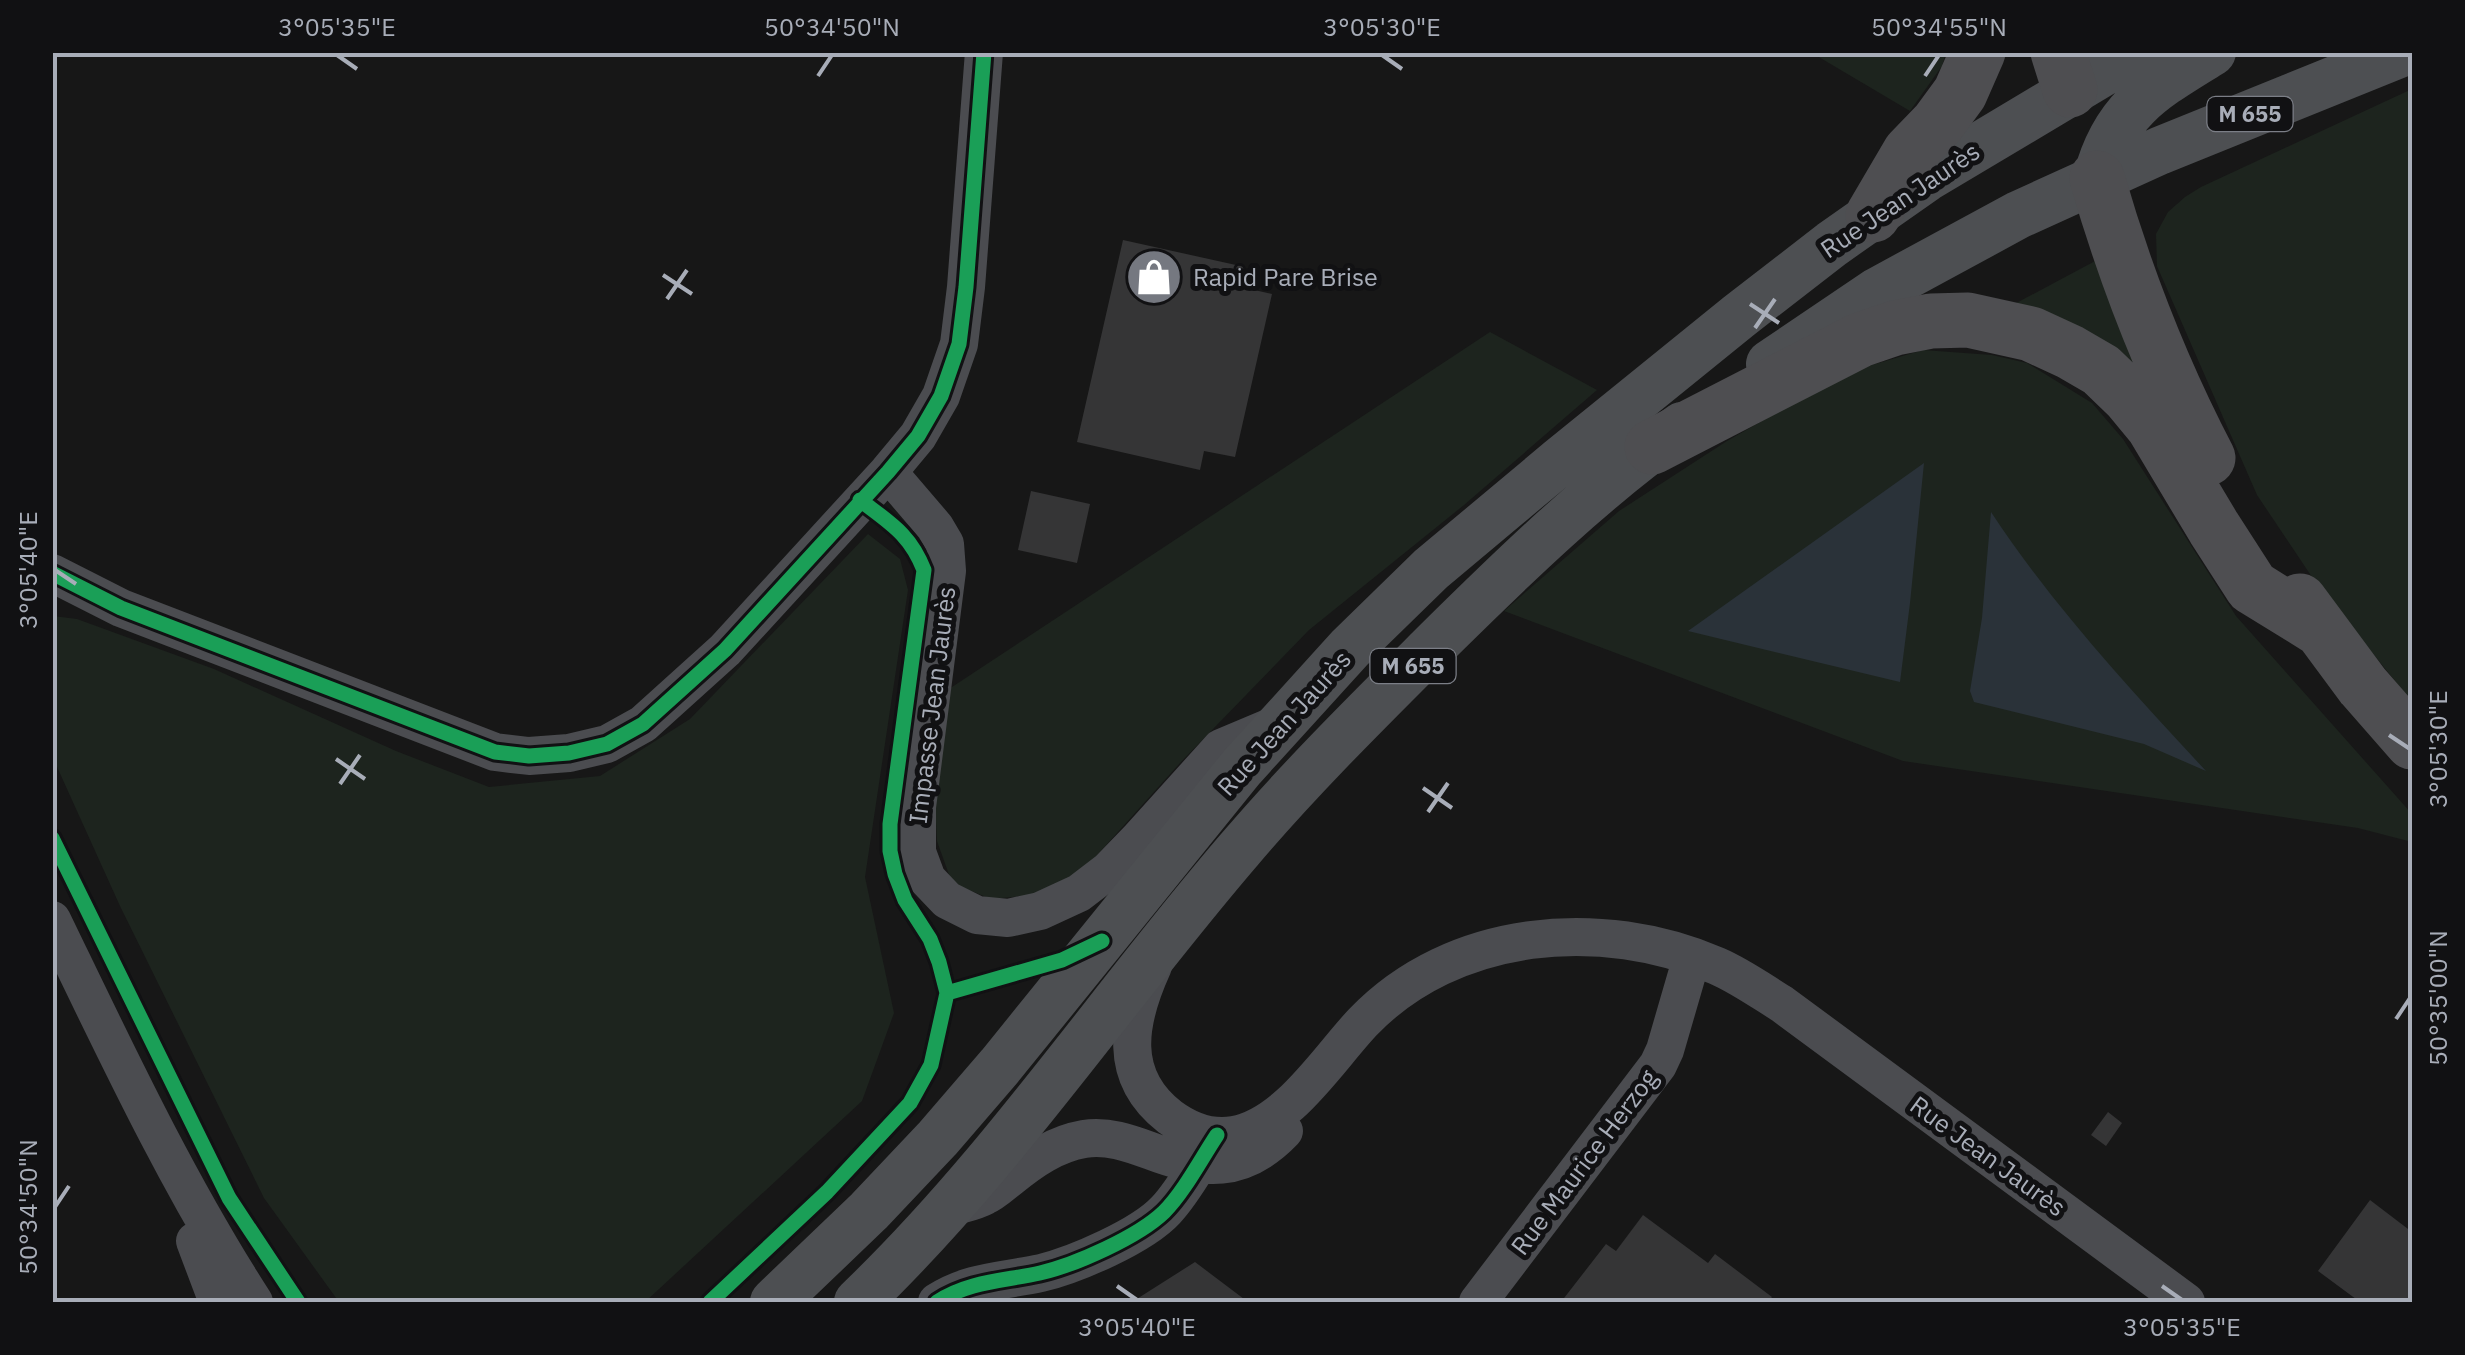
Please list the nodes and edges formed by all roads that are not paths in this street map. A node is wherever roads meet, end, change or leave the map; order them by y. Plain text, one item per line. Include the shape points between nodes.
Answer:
1 (984, 52) edge
2 (1978, 52) edge
3 (2137, 52) edge
4 (2212, 52) edge
5 (2404, 52) edge
6 (2064, 71) edge
7 (2097, 178) junction
8 (1873, 215) junction
9 (1652, 448) junction
10 (888, 472) junction
11 (52, 573) edge
12 (52, 592) edge
13 (121, 608) junction
14 (2320, 629) junction
15 (1280, 724) junction
16 (2412, 742) edge
17 (52, 920) edge
18 (1162, 946) junction
19 (1692, 956) junction
20 (143, 1108) junction
21 (1207, 1150) junction
22 (949, 1208) junction
23 (218, 1302) edge
24 (254, 1302) edge
25 (774, 1302) edge
26 (858, 1302) edge
27 (937, 1302) edge
28 (1478, 1302) edge
29 (2186, 1302) edge

1 - 10 street via 959,344 941,396
2 - 8 highway via 1960,93 1910,152
3 - 6 main road, M 655
4 - 7 main road via 2137,102 2104,151
5 - 7 main road, M 655
6 - 7 main road
6 - 8 main road, Rue Jean Jaurès / M 655
7 - 9 main road, Rue Jean Jaurès / M 655 via 1878,291
7 - 14 highway via 2116,246 2180,404 2222,484
8 - 15 main road, Rue Jean Jaurès / M 655 via 1445,557
9 - 14 highway via 1895,328 1968,320 2031,334 2101,370 2129,396 2252,587
9 - 18 main road, Rue Jean Jaurès / M 655 via 1553,530 1373,705 1238,850
10 - 13 street via 677,695 607,744 569,753 495,752
10 - 15 street, Impasse Jean Jaurès via 936,527 948,571 917,807 917,852 927,879 947,900 976,915 1008,918 1079,893 1221,748
11 - 13 street
12 - 13 street
14 - 16 highway
15 - 25 main road, Rue Jean Jaurès / M 655 via 938,1138
17 - 20 street
18 - 21 street via 1140,997 1133,1058 1146,1093 1183,1127 1208,1136
18 - 22 main road, Rue Jean Jaurès / M 655
19 - 21 street, Rue Jean Jaurès via 1642,942 1562,936 1502,945 1438,967 1366,1018 1280,1112
19 - 28 street, Rue Maurice Herzog via 1658,1065
19 - 29 street, Rue Jean Jaurès via 1782,1004
20 - 23 street
20 - 24 street
21 - 22 street via 1082,1139 1053,1148 988,1196
21 - 27 street via 1166,1211 1146,1226 1068,1265 975,1284
22 - 26 main road, Rue Jean Jaurès / M 655

